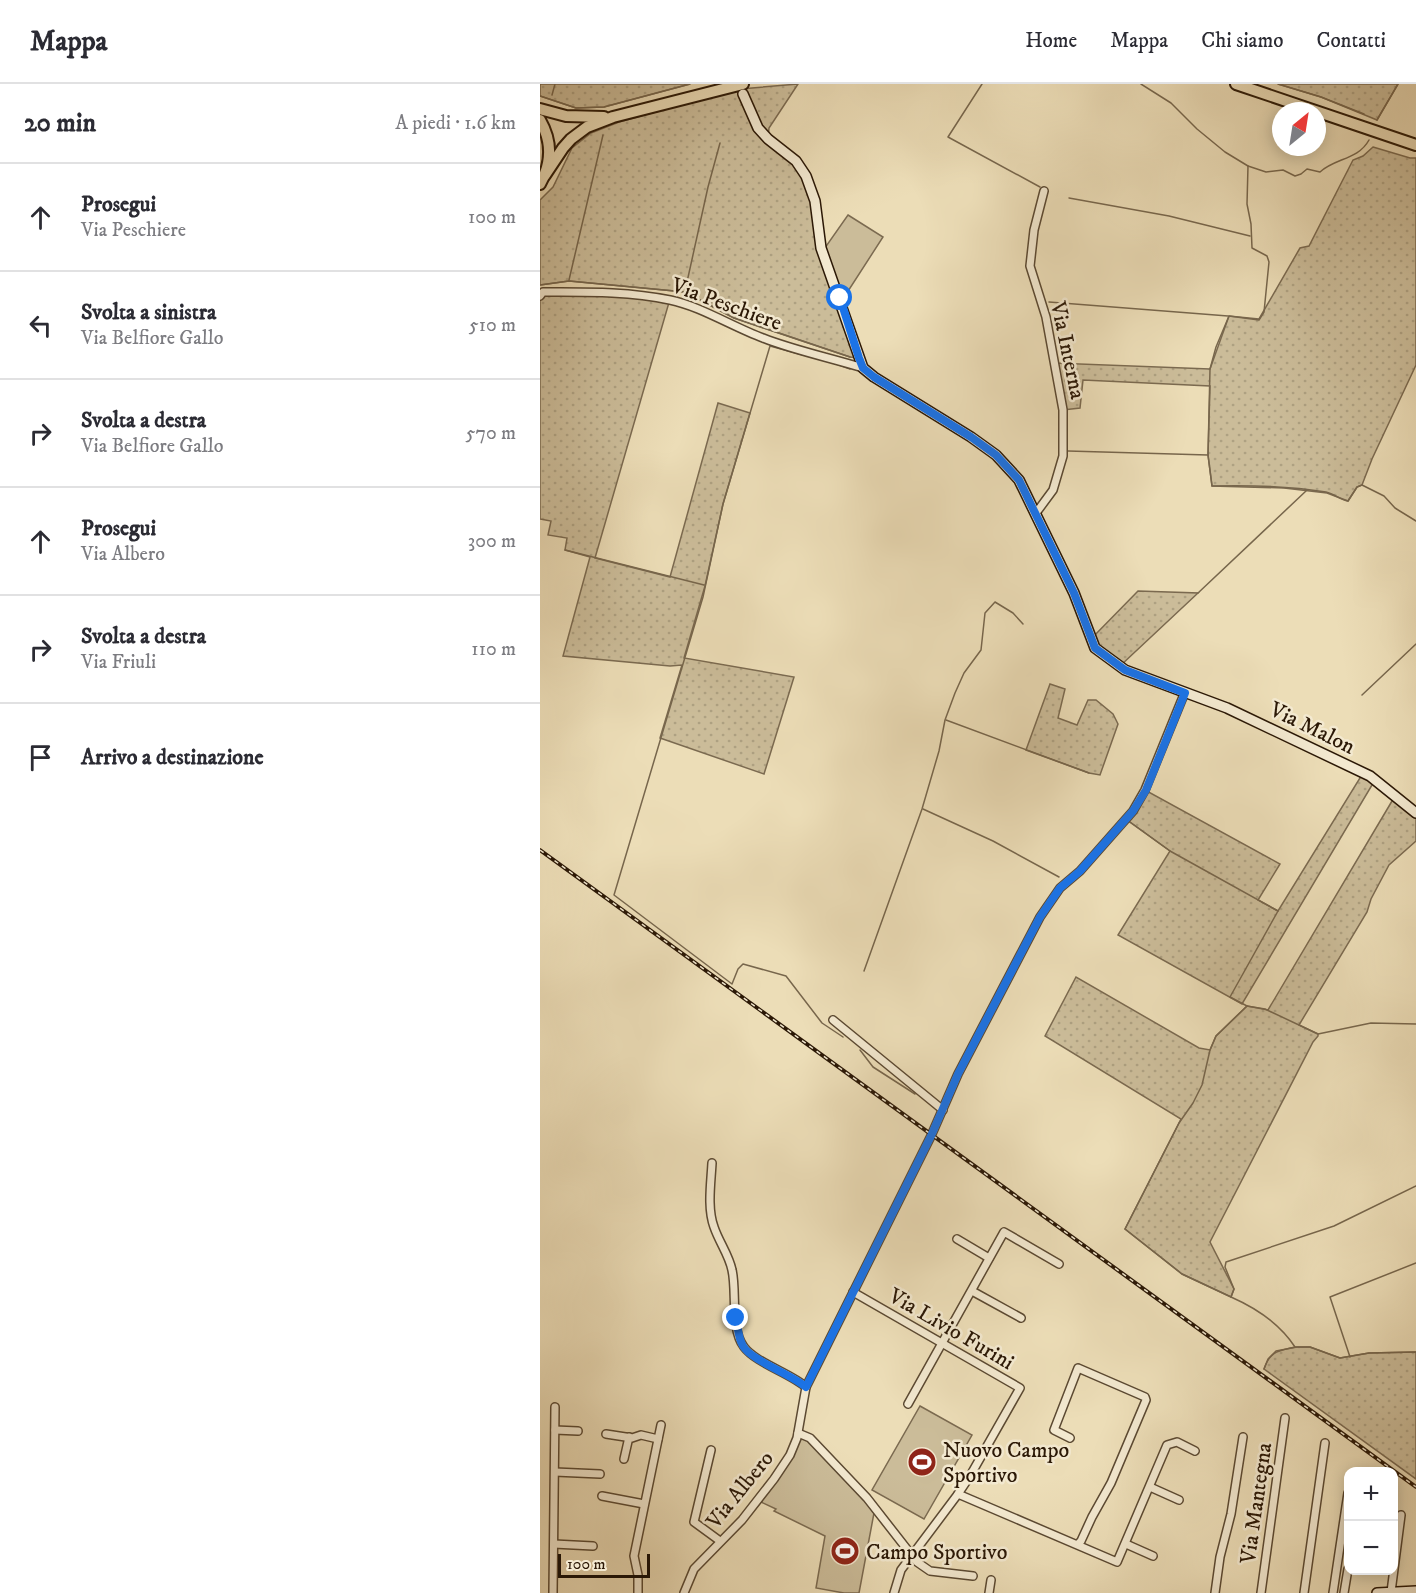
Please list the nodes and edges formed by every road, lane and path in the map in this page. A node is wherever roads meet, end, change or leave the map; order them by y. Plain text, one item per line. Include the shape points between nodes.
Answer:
1 (1236, 84) edge
2 (743, 89) edge
3 (540, 109) edge
4 (614, 117) junction
5 (540, 120) edge
6 (1416, 145) edge
7 (543, 179) edge
8 (1044, 191) dead end
9 (540, 296) edge
10 (863, 368) junction
11 (1036, 513) junction
12 (1185, 693) junction
13 (1416, 813) edge
14 (833, 1020) dead end
15 (943, 1110) junction
16 (712, 1163) dead end
17 (957, 1239) dead end
18 (989, 1258) junction
19 (1059, 1264) dead end
20 (972, 1290) junction
21 (853, 1292) junction
22 (1021, 1318) dead end
23 (943, 1344) junction
24 (806, 1387) junction
25 (908, 1404) dead end
26 (555, 1407) dead end
27 (1285, 1418) dead end
28 (661, 1425) dead end
29 (555, 1430) junction
30 (578, 1431) dead end
31 (798, 1433) junction
32 (606, 1434) dead end
33 (629, 1437) junction
34 (1243, 1437) dead end
35 (1070, 1438) dead end
36 (658, 1439) junction
37 (1325, 1443) dead end
38 (711, 1450) dead end
39 (1195, 1451) dead end
40 (624, 1459) dead end
41 (555, 1472) junction
42 (600, 1474) dead end
43 (1150, 1487) junction
44 (958, 1494) junction
45 (602, 1496) dead end
46 (1179, 1500) dead end
47 (644, 1504) junction
48 (1401, 1515) dead end
49 (1344, 1519) edge
50 (720, 1541) junction
51 (554, 1544) junction
52 (1078, 1544) junction
53 (1126, 1544) junction
54 (593, 1546) dead end
55 (911, 1556) junction
56 (1153, 1556) dead end
57 (1347, 1575) edge
58 (973, 1576) dead end
59 (991, 1580) dead end
60 (1416, 1591) edge
61 (553, 1593) edge
62 (638, 1593) edge
63 (684, 1593) edge
64 (894, 1593) edge
65 (989, 1593) edge
66 (1215, 1593) edge
67 (1261, 1593) edge
68 (1304, 1593) edge
69 (1333, 1593) edge
70 (1344, 1593) edge
71 (1383, 1593) edge

1 - 6 main road
2 - 4 main road
2 - 10 street via 758,128 796,161 806,176 815,201 821,248
3 - 4 main road via 583,118
4 - 7 main road via 587,127 571,139
5 - 7 main road via 549,143
8 - 11 street, Via Interna via 1030,266 1046,317 1063,410 1064,456 1053,490
9 - 10 street, Via Peschiere via 543,292 595,291 670,300 691,305 766,340
10 - 11 street, Via Peschiere via 996,455 1019,480
11 - 12 street, Via Malon via 1095,648 1125,670
12 - 13 street, Via Malon via 1370,776
12 - 15 street, Via Albero via 1146,790 1127,820 1060,888 1040,917
14 - 15 street
15 - 21 street, Via Albero
16 - 24 street via 713,1227 732,1269 736,1318 744,1347
17 - 18 street
18 - 19 street via 1004,1232
18 - 20 street
20 - 22 street
20 - 23 street
21 - 23 street, Via Livio Furini
21 - 24 street, Via Albero
23 - 25 street
23 - 44 street, Via Livio Furini via 1020,1388
24 - 31 street, Via Albero
26 - 29 street
27 - 67 street, Via Mantegna
28 - 36 street
29 - 30 street
29 - 41 street
31 - 50 street, Via Albero via 781,1470
31 - 55 street via 810,1438 867,1498
32 - 33 street
33 - 36 street
33 - 40 street
34 - 66 street
35 - 52 street via 1054,1430 1078,1368 1145,1397 1112,1483
36 - 47 street
37 - 68 street
38 - 50 street via 694,1522
39 - 43 street via 1177,1442 1169,1443
41 - 42 street
41 - 51 street
43 - 46 street
43 - 53 street
44 - 52 street
44 - 55 street
45 - 47 street
47 - 62 street via 634,1556
48 - 71 street
49 - 69 street
50 - 63 street, Via Albero via 694,1569
51 - 54 street
51 - 61 street
52 - 53 street via 1117,1562
53 - 56 street
55 - 58 street via 930,1571
55 - 64 street via 898,1577
57 - 70 street
59 - 65 street
60 - 71 street

